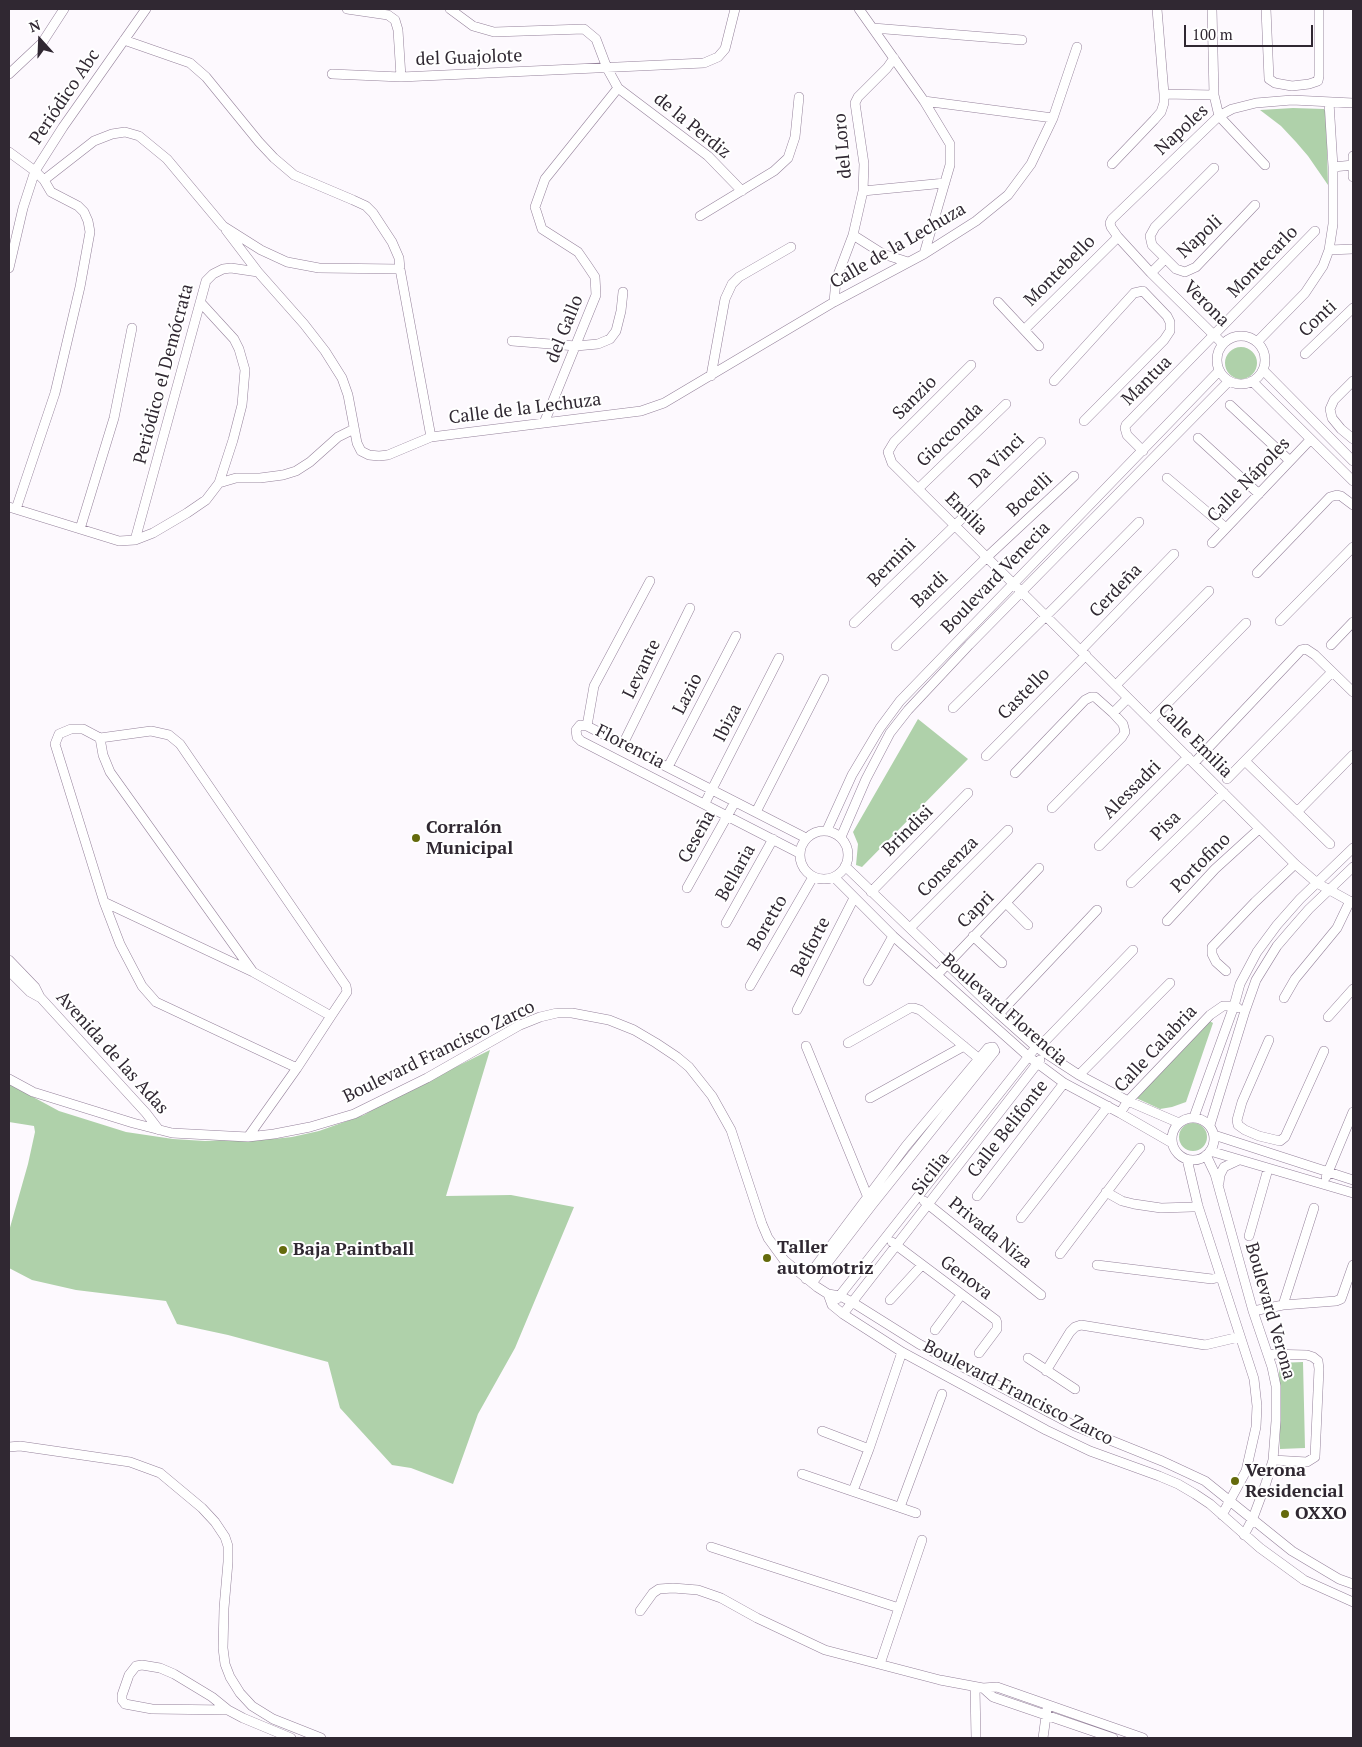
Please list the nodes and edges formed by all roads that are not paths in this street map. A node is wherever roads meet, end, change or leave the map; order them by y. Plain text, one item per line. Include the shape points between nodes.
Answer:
1 (64, 9) edge
2 (146, 9) edge
3 (346, 9) edge
4 (450, 9) edge
5 (735, 9) edge
6 (859, 9) edge
7 (1157, 9) edge
8 (1212, 9) edge
9 (1266, 9) edge
10 (1319, 9) edge
11 (873, 28) junction
12 (124, 40) junction
13 (1022, 40) dead end
14 (1077, 47) dead end
15 (894, 58) junction
16 (607, 68) junction
17 (9, 74) edge
18 (332, 74) dead end
19 (401, 77) junction
20 (1292, 86) junction
21 (618, 88) junction
22 (1164, 94) junction
23 (1214, 95) junction
24 (799, 97) dead end
25 (924, 100) junction
26 (1292, 100) junction
27 (1329, 102) junction
28 (1353, 103) edge
29 (1219, 116) junction
30 (1053, 118) junction
31 (9, 152) edge
32 (1353, 156) edge
33 (1112, 164) dead end
34 (1265, 165) dead end
35 (1353, 165) edge
36 (1333, 167) junction
37 (1214, 168) dead end
38 (35, 171) junction
39 (1353, 177) edge
40 (44, 180) junction
41 (944, 183) junction
42 (862, 191) junction
43 (742, 192) junction
44 (1255, 205) dead end
45 (700, 216) dead end
46 (1112, 219) joint
47 (223, 226) junction
48 (1315, 232) dead end
49 (853, 235) junction
50 (1118, 237) junction
51 (792, 247) dead end
52 (1353, 249) edge
53 (1329, 250) junction
54 (924, 254) junction
55 (1165, 259) junction
56 (908, 262) junction
57 (9, 268) edge
58 (400, 269) junction
59 (258, 272) junction
60 (1151, 273) junction
61 (624, 292) dead end
62 (1170, 292) junction
63 (834, 302) junction
64 (998, 302) dead end
65 (200, 304) junction
66 (1157, 305) junction
67 (1353, 308) edge
68 (132, 328) dead end
69 (1024, 329) junction
70 (1214, 336) junction
71 (512, 342) dead end
72 (1257, 342) junction
73 (1223, 344) junction
74 (576, 346) junction
75 (1039, 346) dead end
76 (1305, 354) dead end
77 (971, 365) dead end
78 (1263, 370) junction
79 (1219, 371) junction
80 (711, 376) junction
81 (1054, 381) dead end
82 (1229, 381) junction
83 (1252, 381) junction
84 (1353, 381) edge
85 (1006, 404) dead end
86 (1230, 405) dead end
87 (1084, 421) dead end
88 (544, 422) junction
89 (354, 429) junction
90 (1341, 429) junction
91 (431, 437) junction
92 (1198, 438) dead end
93 (1353, 439) edge
94 (1310, 440) junction
95 (1332, 440) junction
96 (1041, 442) dead end
97 (1143, 451) junction
98 (889, 457) joint
99 (1290, 461) junction
100 (1353, 461) edge
101 (1074, 476) dead end
102 (1167, 478) dead end
103 (1353, 481) edge
104 (218, 483) junction
105 (918, 489) junction
106 (1259, 494) junction
107 (1353, 505) edge
108 (12, 508) edge
109 (1139, 522) dead end
110 (954, 525) junction
111 (1226, 528) junction
112 (80, 529) junction
113 (134, 540) junction
114 (1212, 543) dead end
115 (1353, 547) edge
116 (1174, 554) dead end
117 (987, 558) junction
118 (1258, 573) dead end
119 (650, 581) dead end
120 (1013, 583) junction
121 (1209, 591) dead end
122 (1022, 592) junction
123 (690, 608) dead end
124 (1047, 616) junction
125 (1280, 620) dead end
126 (1353, 622) edge
127 (854, 623) dead end
128 (1246, 624) dead end
129 (736, 636) dead end
130 (1331, 645) dead end
131 (896, 646) dead end
132 (1084, 653) junction
133 (779, 658) dead end
134 (1332, 672) junction
135 (824, 679) dead end
136 (1116, 685) junction
137 (1353, 692) edge
138 (1128, 698) junction
139 (953, 708) dead end
140 (1113, 713) junction
141 (1151, 720) junction
142 (587, 726) junction
143 (100, 738) junction
144 (623, 744) junction
145 (1353, 755) edge
146 (986, 756) dead end
147 (1191, 760) junction
148 (1245, 762) junction
149 (668, 767) junction
150 (1015, 773) dead end
151 (1227, 779) dead end
152 (712, 790) junction
153 (968, 793) dead end
154 (1224, 794) junction
155 (735, 802) junction
156 (705, 803) junction
157 (1052, 808) dead end
158 (756, 812) junction
159 (1297, 812) junction
160 (727, 816) junction
161 (1259, 829) junction
162 (827, 830) junction
163 (1008, 830) dead end
164 (841, 837) junction
165 (806, 838) junction
166 (773, 839) junction
167 (1330, 844) dead end
168 (1099, 846) dead end
169 (1353, 848) edge
170 (799, 852) junction
171 (1295, 864) junction
172 (845, 866) junction
173 (1353, 867) edge
174 (1039, 868) dead end
175 (813, 877) junction
176 (834, 877) junction
177 (1131, 883) dead end
178 (1316, 883) junction
179 (688, 888) dead end
180 (1329, 891) junction
181 (871, 892) junction
182 (854, 898) junction
183 (104, 902) junction
184 (1352, 902) edge
185 (1006, 903) junction
186 (1097, 910) dead end
187 (1168, 921) dead end
188 (726, 923) dead end
189 (1028, 925) dead end
190 (910, 928) junction
191 (893, 936) junction
192 (973, 936) junction
193 (1133, 950) dead end
194 (9, 960) edge
195 (1002, 963) dead end
196 (947, 964) junction
197 (9, 971) edge
198 (1226, 971) dead end
199 (253, 972) junction
200 (937, 975) junction
201 (868, 981) dead end
202 (1170, 983) dead end
203 (750, 986) dead end
204 (1353, 989) edge
205 (40, 997) junction
206 (1284, 998) dead end
207 (1234, 1006) junction
208 (796, 1010) dead end
209 (1245, 1012) junction
210 (999, 1014) junction
211 (331, 1016) junction
212 (1328, 1017) dead end
213 (1269, 1040) dead end
214 (848, 1043) dead end
215 (1040, 1044) junction
216 (806, 1046) dead end
217 (964, 1046) junction
218 (1324, 1051) dead end
219 (1045, 1053) junction
220 (1028, 1057) junction
221 (1037, 1063) junction
222 (297, 1068) junction
223 (1079, 1075) junction
224 (9, 1079) edge
225 (1064, 1083) junction
226 (870, 1098) dead end
227 (1128, 1101) junction
228 (1108, 1106) junction
229 (1353, 1112) edge
230 (1120, 1113) junction
231 (1194, 1117) junction
232 (1179, 1123) junction
233 (1210, 1125) junction
234 (160, 1130) junction
235 (1214, 1135) junction
236 (1259, 1136) junction
237 (248, 1137) junction
238 (1172, 1143) junction
239 (1140, 1148) dead end
240 (1255, 1148) junction
241 (1208, 1153) junction
242 (1188, 1159) junction
243 (1240, 1160) junction
244 (1268, 1169) junction
245 (1327, 1172) junction
246 (1353, 1180) edge
247 (1323, 1185) junction
248 (1218, 1186) junction
249 (1106, 1192) junction
250 (1353, 1193) edge
251 (918, 1196) junction
252 (977, 1196) dead end
253 (870, 1201) junction
254 (928, 1204) junction
255 (1198, 1206) junction
256 (1314, 1208) dead end
257 (1021, 1218) dead end
258 (1249, 1236) dead end
259 (886, 1237) junction
260 (896, 1245) junction
261 (1060, 1254) dead end
262 (1097, 1264) dead end
263 (922, 1265) junction
264 (1353, 1265) edge
265 (1220, 1277) junction
266 (809, 1281) junction
267 (828, 1294) junction
268 (961, 1294) junction
269 (1040, 1295) dead end
270 (840, 1296) junction
271 (890, 1300) dead end
272 (852, 1302) junction
273 (832, 1305) junction
274 (1283, 1305) junction
275 (1254, 1311) junction
276 (843, 1314) junction
277 (935, 1330) dead end
278 (1239, 1337) junction
279 (902, 1352) junction
280 (979, 1353) dead end
281 (1268, 1354) junction
282 (1028, 1358) dead end
283 (1046, 1371) junction
284 (1075, 1389) dead end
285 (942, 1394) dead end
286 (822, 1431) dead end
287 (9, 1447) edge
288 (869, 1449) junction
289 (1273, 1460) junction
290 (802, 1474) dead end
291 (852, 1491) junction
292 (1230, 1500) junction
293 (900, 1507) junction
294 (916, 1513) dead end
295 (1222, 1515) junction
296 (1253, 1518) junction
297 (1244, 1535) junction
298 (922, 1540) dead end
299 (711, 1547) dead end
300 (1353, 1584) edge
301 (1353, 1602) edge
302 (899, 1608) junction
303 (640, 1611) dead end
304 (880, 1664) junction
305 (979, 1688) junction
306 (1048, 1704) junction
307 (228, 1710) junction
308 (1045, 1715) junction
309 (291, 1738) edge
310 (322, 1738) edge
311 (976, 1738) edge
312 (1044, 1738) edge
313 (1112, 1738) edge
314 (1143, 1738) edge

1 - 17 street via 42,43
2 - 12 street, Periódico Abc
3 - 19 street via 388,15 395,20
4 - 16 street via 473,26 494,32 584,29 596,39
5 - 16 street, de la Perdiz via 726,49 718,58 704,63
6 - 11 street
7 - 22 street
8 - 23 street
9 - 20 street via 1269,79
10 - 20 street via 1318,80
11 - 13 street
11 - 15 street
12 - 38 street, Periódico Abc
12 - 58 street via 190,63 206,77 274,158 294,174 366,206 392,242 400,258
14 - 30 street, Calle de la Lechuza
15 - 25 street
15 - 42 street, del Loro via 855,103 864,164
16 - 19 street, del Guajolote
16 - 21 street
18 - 19 street, del Guajolote
20 - 26 street
21 - 43 street, de la Perdiz via 708,156
21 - 74 street, del Gallo via 545,179 535,207 542,229 578,252 596,277 596,295
22 - 23 street
22 - 33 street via 1164,103 1157,116
23 - 29 street
24 - 43 street via 795,137 788,158
25 - 30 street
25 - 41 street via 950,144 950,165
26 - 27 street, Napoles
26 - 29 street, Napoles via 1256,104
27 - 28 street, Napoles
27 - 36 street
29 - 34 street
29 - 46 street, Napoles
30 - 54 street, Calle de la Lechuza via 1031,164 1008,195 976,221
31 - 38 street
32 - 35 street
35 - 36 street
35 - 39 street
36 - 53 street via 1333,224
37 - 55 street, Napoli via 1152,231 1152,245
38 - 40 street
38 - 57 street, Periódico Abc
40 - 47 street via 94,141 125,132 139,136 167,159
40 - 108 street via 50,192 84,212 90,232 55,393
41 - 42 street
41 - 54 street
42 - 49 street, del Loro
43 - 45 street
44 - 55 street, Napoli via 1191,271 1180,272
46 - 50 street, Verona via 1111,227
47 - 58 street via 287,262 319,268
47 - 59 street
48 - 70 street, Montecarlo
49 - 56 street via 883,254
49 - 63 street, del Loro via 836,280
50 - 60 street, Verona
50 - 69 street, Montebello
51 - 80 street via 732,284 724,299
52 - 53 street
53 - 72 street via 1323,266 1305,293
54 - 56 street, Calle de la Lechuza
55 - 60 street
56 - 63 street, Calle de la Lechuza
58 - 91 street
59 - 65 street, Periódico el Demócrata via 232,268 213,274 206,281
59 - 89 street via 304,324 342,378
60 - 62 street, Verona
61 - 74 street via 616,331 610,339
62 - 66 street
62 - 70 street, Verona
63 - 80 street, Calle de la Lechuza
64 - 69 street, Montebello
65 - 104 street via 234,339 245,370 242,404
65 - 113 street, Periódico el Demócrata
66 - 81 street via 1143,291 1134,293
66 - 87 street via 1170,322 1167,336
67 - 76 street, Conti
68 - 112 street via 114,418
69 - 75 street, Montebello
70 - 73 street, Verona
70 - 97 street, Mantua via 1126,425 1127,435
71 - 74 street
72 - 73 street via 1236,336
72 - 78 street via 1265,360
73 - 79 street via 1216,362
74 - 88 street, del Gallo
77 - 98 street, Sanzio via 894,442 889,449
78 - 83 street
78 - 95 street
79 - 82 street
79 - 97 street, Boulevard Venecia
80 - 88 street, Calle de la Lechuza via 641,411
82 - 83 street via 1241,384
82 - 122 street, Boulevard Venecia
83 - 94 street
84 - 90 street via 1334,400 1330,409 1332,418
85 - 105 street, Giocconda
86 - 99 street
88 - 91 street, Calle de la Lechuza
89 - 91 street, Calle de la Lechuza via 361,451 369,455 388,454
89 - 104 street via 338,437 296,471
90 - 93 street
90 - 95 street
92 - 106 street
94 - 99 street, Calle Nápoles
94 - 103 street
95 - 100 street
96 - 110 street, Da Vinci
97 - 120 street, Boulevard Venecia
98 - 105 street, Emilia
99 - 106 street, Calle Nápoles
101 - 117 street, Bocelli
102 - 111 street
104 - 113 street via 206,500 187,513
105 - 110 street, Emilia
106 - 111 street, Calle Nápoles
107 - 118 street via 1337,495 1327,500
108 - 112 street
109 - 124 street
110 - 117 street, Emilia
110 - 127 street, Bernini
111 - 114 street, Calle Nápoles
112 - 113 street via 119,541
115 - 125 street
116 - 132 street, Cerdeña
117 - 120 street, Emilia
117 - 131 street, Bardi
119 - 142 street via 594,686
120 - 122 street, Emilia
120 - 162 street, Boulevard Venecia via 900,701 852,775
121 - 136 street
122 - 124 street, Calle Emilia
122 - 164 street, Boulevard Venecia via 927,689 890,733
123 - 144 street, Levante
124 - 132 street, Calle Emilia
124 - 139 street
126 - 130 street
128 - 141 street
129 - 149 street, Lazio
132 - 136 street, Calle Emilia
132 - 146 street, Castello
133 - 152 street, Ibiza
134 - 137 street
134 - 147 street, Alessadri via 1306,649 1296,654
134 - 148 street
135 - 158 street
136 - 138 street, Calle Emilia
138 - 140 street
138 - 141 street, Calle Emilia
140 - 150 street via 1095,697 1085,700
140 - 157 street via 1124,728 1122,737
141 - 147 street, Calle Emilia
142 - 144 street, Florencia
142 - 156 street, Florencia via 580,725 576,730 581,741
143 - 183 street via 83,729 71,729 59,734 55,744
143 - 199 street via 110,772
143 - 211 street via 151,731 169,735 180,744 346,986 347,992
144 - 149 street, Florencia
145 - 159 street
147 - 154 street, Calle Emilia
147 - 168 street, Alessadri
148 - 151 street
148 - 159 street
149 - 152 street, Florencia
152 - 155 street, Florencia
152 - 156 street, Ibiza
153 - 181 street, Brindisi
154 - 161 street, Calle Emilia
154 - 177 street, Pisa
155 - 158 street, Florencia
155 - 160 street, Ceseña
156 - 160 street, Florencia
158 - 165 street, Florencia
159 - 167 street
160 - 166 street, Florencia
160 - 179 street, Ceseña
161 - 171 street, Calle Emilia
161 - 187 street, Portofino
162 - 164 street
162 - 165 street
163 - 190 street, Consenza
164 - 172 street via 848,851
165 - 170 street
166 - 170 street, Florencia
166 - 188 street, Bellaria
169 - 178 street
170 - 175 street via 804,869
171 - 178 street, Calle Emilia
171 - 198 street via 1212,947 1216,962
172 - 176 street
172 - 181 street, Boulevard Florencia
173 - 180 street
174 - 185 street, Capri
175 - 176 street
175 - 203 street, Boretto
176 - 182 street, Boulevard Florencia
178 - 180 street, Calle Emilia
178 - 207 street via 1257,952 1240,984
180 - 184 street, Calle Emilia
180 - 209 street via 1277,946 1256,980
181 - 190 street, Boulevard Florencia
182 - 191 street, Boulevard Florencia
182 - 208 street, Belforte
183 - 199 street
183 - 222 street via 142,986 156,1002
184 - 206 street via 1337,928 1295,979
185 - 189 street
185 - 192 street, Capri
186 - 210 street
190 - 196 street, Boulevard Florencia
191 - 200 street, Boulevard Florencia
191 - 201 street
192 - 195 street
192 - 196 street, Capri
193 - 215 street, Sicilia
194 - 205 street, Avenida de las Adas via 35,987
196 - 200 street, Capri
196 - 210 street, Boulevard Florencia
197 - 205 street, Avenida de las Adas via 30,992
199 - 211 street
200 - 220 street, Boulevard Florencia
202 - 223 street
204 - 212 street
205 - 234 street, Avenida de las Adas
207 - 209 street
207 - 227 street, Calle Calabria via 1223,1006 1210,1015
207 - 231 street
209 - 233 street
210 - 215 street, Boulevard Florencia
211 - 222 street
213 - 236 street via 1238,1115 1238,1125
214 - 217 street via 914,1008
215 - 219 street, Boulevard Florencia
215 - 220 street, Sicilia
216 - 253 street
217 - 226 street
217 - 253 street via 982,1061
218 - 236 street via 1286,1137 1280,1141
219 - 221 street, Sicilia
219 - 223 street, Boulevard Florencia
220 - 221 street, Boulevard Florencia
220 - 251 street, Sicilia
221 - 225 street, Boulevard Florencia
221 - 254 street, Sicilia
222 - 237 street
223 - 227 street, Boulevard Florencia
224 - 234 street, Boulevard Francisco Zarco via 33,1092
225 - 228 street, Boulevard Florencia
225 - 252 street, Calle Belifonte
227 - 230 street, Calle Calabria
227 - 232 street, Boulevard Florencia
228 - 230 street, Boulevard Florencia
228 - 257 street
229 - 245 street
230 - 238 street, Boulevard Florencia
231 - 232 street
231 - 233 street
232 - 238 street via 1174,1128
233 - 235 street
234 - 237 street, Boulevard Francisco Zarco via 187,1135
235 - 240 street
235 - 241 street via 1213,1146
236 - 240 street
237 - 266 street, Boulevard Francisco Zarco via 300,1129 354,1114 540,1017 572,1013 601,1018 634,1030 677,1057 712,1096 731,1130 768,1238 784,1260
238 - 242 street via 1180,1156
239 - 249 street
240 - 245 street
241 - 242 street via 1200,1159
241 - 243 street
241 - 248 street, Boulevard Verona
242 - 255 street, Boulevard Verona
243 - 244 street
243 - 248 street via 1224,1167
244 - 247 street
244 - 258 street
245 - 246 street
245 - 247 street
247 - 250 street
248 - 275 street, Boulevard Verona
249 - 255 street via 1134,1204 1161,1208
249 - 261 street
251 - 254 street, Privada Niza
251 - 259 street, Sicilia
253 - 266 street
254 - 260 street, Sicilia
254 - 269 street, Privada Niza
255 - 265 street, Boulevard Verona
256 - 274 street
259 - 260 street, Genova
259 - 270 street, Sicilia
260 - 263 street, Genova
260 - 272 street, Sicilia
262 - 265 street via 1212,1279
263 - 268 street, Genova
263 - 271 street
264 - 274 street via 1341,1298
265 - 278 street, Boulevard Verona
266 - 267 street, Boulevard Francisco Zarco
267 - 270 street, Boulevard Francisco Zarco
267 - 273 street
268 - 277 street
268 - 280 street, Genova via 997,1323 997,1329
270 - 272 street, Boulevard Francisco Zarco
270 - 273 street, Sicilia
272 - 276 street, Sicilia
272 - 292 street, Boulevard Francisco Zarco via 919,1344 1075,1426 1185,1471
273 - 276 street, Boulevard Francisco Zarco
274 - 275 street
275 - 281 street, Boulevard Verona
276 - 279 street, Boulevard Francisco Zarco
278 - 283 street via 1212,1344 1195,1344 1081,1325 1070,1332
278 - 292 street, Boulevard Verona via 1254,1380 1256,1427 1246,1471
279 - 288 street
279 - 295 street, Boulevard Francisco Zarco via 1046,1430 1090,1451 1178,1484
281 - 289 street, Boulevard Verona via 1277,1404
281 - 289 street via 1313,1357 1320,1369 1315,1457 1307,1462
282 - 283 street
283 - 284 street
285 - 293 street
286 - 288 street
287 - 310 street via 130,1462 160,1473 202,1508 215,1522 228,1546 223,1648 230,1677 252,1706 273,1719
288 - 291 street
289 - 296 street, Boulevard Verona
290 - 291 street
291 - 293 street
292 - 295 street, Boulevard Verona
292 - 296 street, Boulevard Francisco Zarco
293 - 294 street
295 - 297 street, Boulevard Francisco Zarco
296 - 297 street, Boulevard Verona
296 - 300 street, Boulevard Francisco Zarco via 1292,1551
297 - 301 street, Boulevard Francisco Zarco via 1304,1580
298 - 302 street
299 - 302 street
302 - 304 street
303 - 304 street via 659,1589 698,1590 721,1598 825,1650
304 - 305 street
305 - 306 street via 997,1687
305 - 308 street via 993,1697
305 - 311 street
306 - 308 street
306 - 314 street
307 - 307 street via 174,1674 147,1666 136,1666 132,1670 122,1695 125,1704 152,1709
307 - 309 street
308 - 312 street
308 - 313 street

